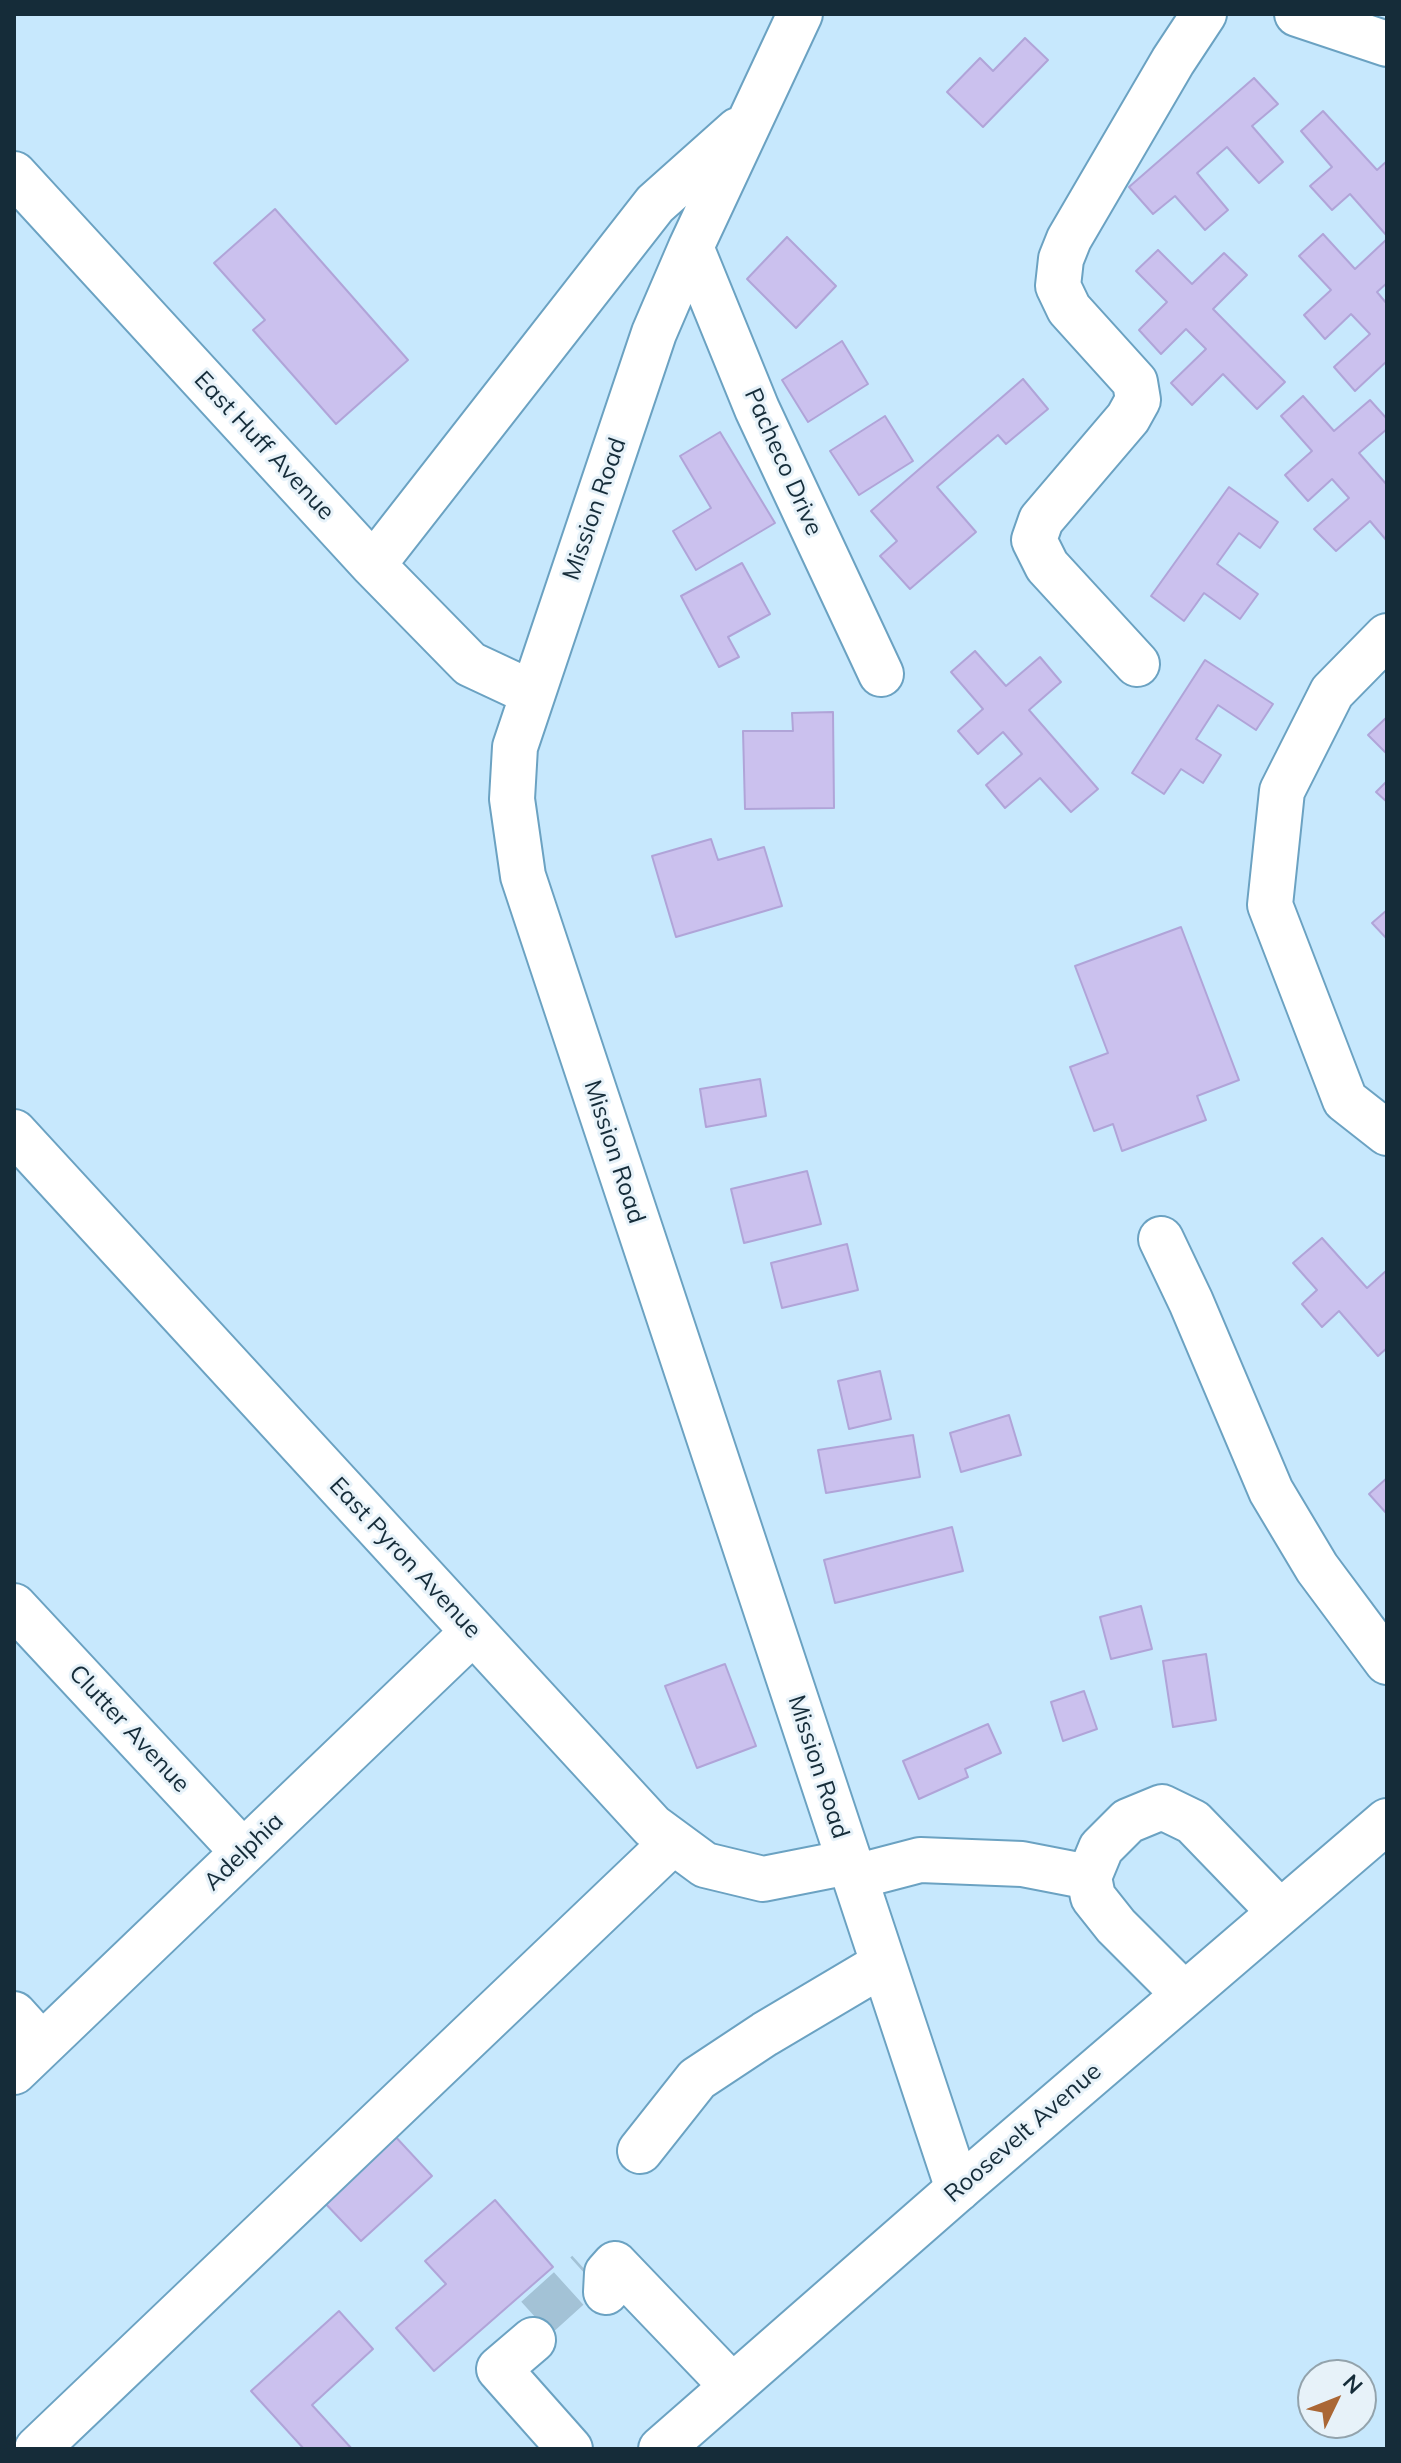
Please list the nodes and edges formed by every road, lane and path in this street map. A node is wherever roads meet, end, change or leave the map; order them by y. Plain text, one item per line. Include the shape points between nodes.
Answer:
1 (800, 14) edge
2 (1204, 14) edge
3 (1297, 14) edge
4 (1387, 44) edge
5 (750, 119) junction
6 (14, 174) edge
7 (691, 247) junction
8 (373, 565) junction
9 (1387, 636) edge
10 (1137, 664) dead end
11 (881, 674) dead end
12 (532, 693) junction
13 (14, 1132) edge
14 (1387, 1133) edge
15 (1161, 1239) dead end
16 (14, 1606) edge
17 (473, 1632) junction
18 (1387, 1662) edge
19 (1387, 1821) edge
20 (673, 1842) junction
21 (243, 1852) junction
22 (852, 1870) junction
23 (1089, 1877) junction
24 (1280, 1912) junction
25 (883, 1964) junction
26 (1184, 1994) junction
27 (23, 2044) edge
28 (640, 2151) dead end
29 (958, 2189) junction
30 (600, 2279) tunnel mouth
31 (542, 2332) tunnel mouth
32 (732, 2386) junction
33 (14, 2433) edge
34 (29, 2449) edge
35 (37, 2449) edge
36 (570, 2449) edge
37 (661, 2449) edge

1 - 5 street, Mission Road
2 - 10 street via 1069,239 1058,286 1069,309 1135,382 1138,400 1041,520 1034,540 1047,566
3 - 4 street
5 - 7 street, Mission Road
5 - 8 street, Mission Road via 655,204
6 - 8 street, East Huff Avenue
7 - 11 street, Pacheco Drive via 757,409
7 - 12 street, Mission Road via 654,333
8 - 12 street, East Huff Avenue via 470,664
9 - 14 street via 1332,692 1282,791 1270,905 1345,1100
12 - 22 street, Mission Road via 515,747 512,799 523,876
13 - 17 street, East Pyron Avenue
15 - 18 street via 1271,1491 1317,1568
16 - 21 street, Clutter Avenue
17 - 20 street, East Pyron Avenue via 652,1826
17 - 21 street, Adelphia
19 - 24 street, Roosevelt Avenue
20 - 22 street, East Pyron Avenue via 705,1865 763,1879
20 - 35 street
21 - 27 street, Adelphia
22 - 23 street, East Pyron Avenue via 920,1860 1022,1864
22 - 25 street, Mission Road
23 - 24 street via 1101,1848 1128,1821 1162,1807 1193,1822
23 - 26 street via 1093,1897 1109,1917
24 - 26 street, Roosevelt Avenue
25 - 28 street via 697,2079
25 - 29 street, Mission Road
26 - 29 street, Roosevelt Avenue
29 - 32 street, Roosevelt Avenue
30 - 32 street via 615,2264
31 - 36 street via 499,2369
32 - 37 street, Roosevelt Avenue
33 - 34 street

